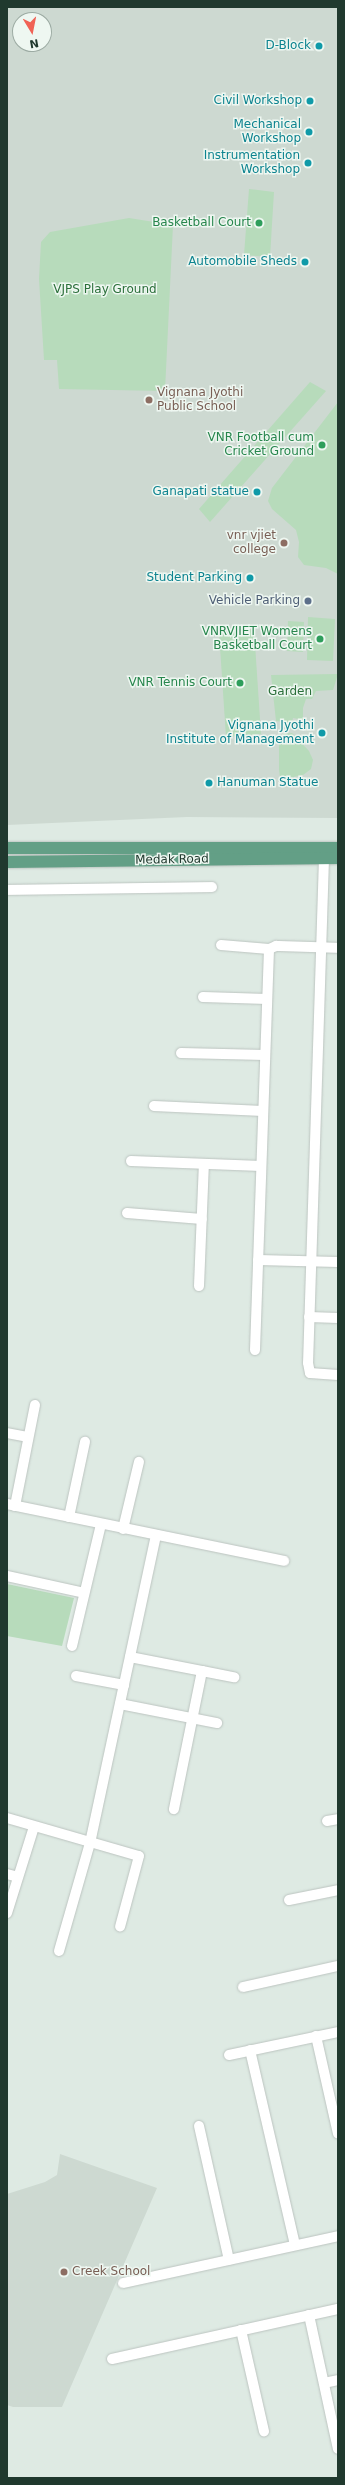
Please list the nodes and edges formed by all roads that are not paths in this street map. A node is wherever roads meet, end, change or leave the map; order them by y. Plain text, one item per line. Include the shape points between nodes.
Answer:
1 (7, 848) edge
2 (338, 848) edge
3 (324, 858) junction
4 (338, 858) edge
5 (7, 862) edge
6 (212, 887) dead end
7 (7, 890) edge
8 (221, 945) dead end
9 (321, 947) junction
10 (338, 948) edge
11 (269, 949) junction
12 (203, 997) dead end
13 (267, 999) junction
14 (181, 1053) dead end
15 (265, 1055) junction
16 (154, 1106) dead end
17 (263, 1111) junction
18 (131, 1161) dead end
19 (204, 1164) junction
20 (261, 1166) junction
21 (127, 1213) dead end
22 (202, 1219) junction
23 (258, 1260) junction
24 (311, 1262) junction
25 (338, 1262) edge
26 (199, 1286) dead end
27 (309, 1318) junction
28 (338, 1318) edge
29 (255, 1350) dead end
30 (338, 1375) edge
31 (34, 1405) dead end
32 (7, 1432) edge
33 (28, 1437) junction
34 (85, 1442) dead end
35 (139, 1462) dead end
36 (11, 1505) edge
37 (69, 1518) junction
38 (100, 1524) junction
39 (123, 1529) junction
40 (156, 1535) junction
41 (284, 1561) dead end
42 (7, 1576) edge
43 (84, 1594) junction
44 (72, 1646) dead end
45 (130, 1657) junction
46 (202, 1671) junction
47 (76, 1676) dead end
48 (234, 1677) dead end
49 (124, 1685) junction
50 (120, 1704) junction
51 (192, 1718) junction
52 (217, 1723) dead end
53 (174, 1809) dead end
54 (7, 1818) edge
55 (338, 1819) edge
56 (327, 1821) dead end
57 (34, 1827) junction
58 (90, 1843) junction
59 (7, 1874) edge
60 (18, 1877) junction
61 (338, 1890) edge
62 (289, 1900) dead end
63 (7, 1913) edge
64 (120, 1928) dead end
65 (59, 1951) dead end
66 (338, 1966) edge
67 (243, 1987) dead end
68 (338, 2032) edge
69 (316, 2036) junction
70 (250, 2050) junction
71 (229, 2055) dead end
72 (199, 2126) dead end
73 (338, 2134) edge
74 (338, 2236) edge
75 (295, 2245) junction
76 (229, 2260) junction
77 (123, 2283) dead end
78 (338, 2309) edge
79 (309, 2315) junction
80 (241, 2330) junction
81 (112, 2359) dead end
82 (338, 2380) edge
83 (324, 2383) junction
84 (264, 2431) dead end
85 (338, 2449) edge

1 - 2 main road, Medak Road
3 - 4 main road, Medak Road
3 - 5 main road, Medak Road
3 - 9 street
6 - 7 street
8 - 11 street
9 - 10 street
9 - 11 street via 276,946
9 - 24 street
11 - 13 street
12 - 13 street
13 - 15 street
14 - 15 street
15 - 17 street
16 - 17 street
17 - 20 street
18 - 19 street
19 - 20 street
19 - 22 street
20 - 23 street
21 - 22 street
22 - 26 street
23 - 24 street
23 - 29 street
24 - 25 street
24 - 27 street
27 - 28 street
27 - 30 street via 310,1373
31 - 33 street
32 - 33 street
33 - 36 street
34 - 37 street
35 - 39 street
36 - 37 street
37 - 38 street
38 - 39 street
38 - 43 street
39 - 40 street
40 - 41 street
40 - 45 street
42 - 43 street
43 - 44 street
45 - 46 street
45 - 49 street
46 - 48 street
46 - 51 street
47 - 49 street
49 - 50 street
50 - 51 street
50 - 58 street
51 - 52 street
51 - 53 street
54 - 57 street
55 - 56 street
57 - 58 street
57 - 60 street
58 - 64 street via 139,1856
58 - 65 street
59 - 60 street
60 - 63 street
61 - 62 street
66 - 67 street
68 - 69 street
69 - 70 street
69 - 73 street
70 - 71 street
70 - 75 street
72 - 76 street
74 - 75 street
75 - 76 street
76 - 77 street
78 - 79 street
79 - 80 street
79 - 83 street
80 - 81 street
80 - 84 street
82 - 83 street
83 - 85 street

